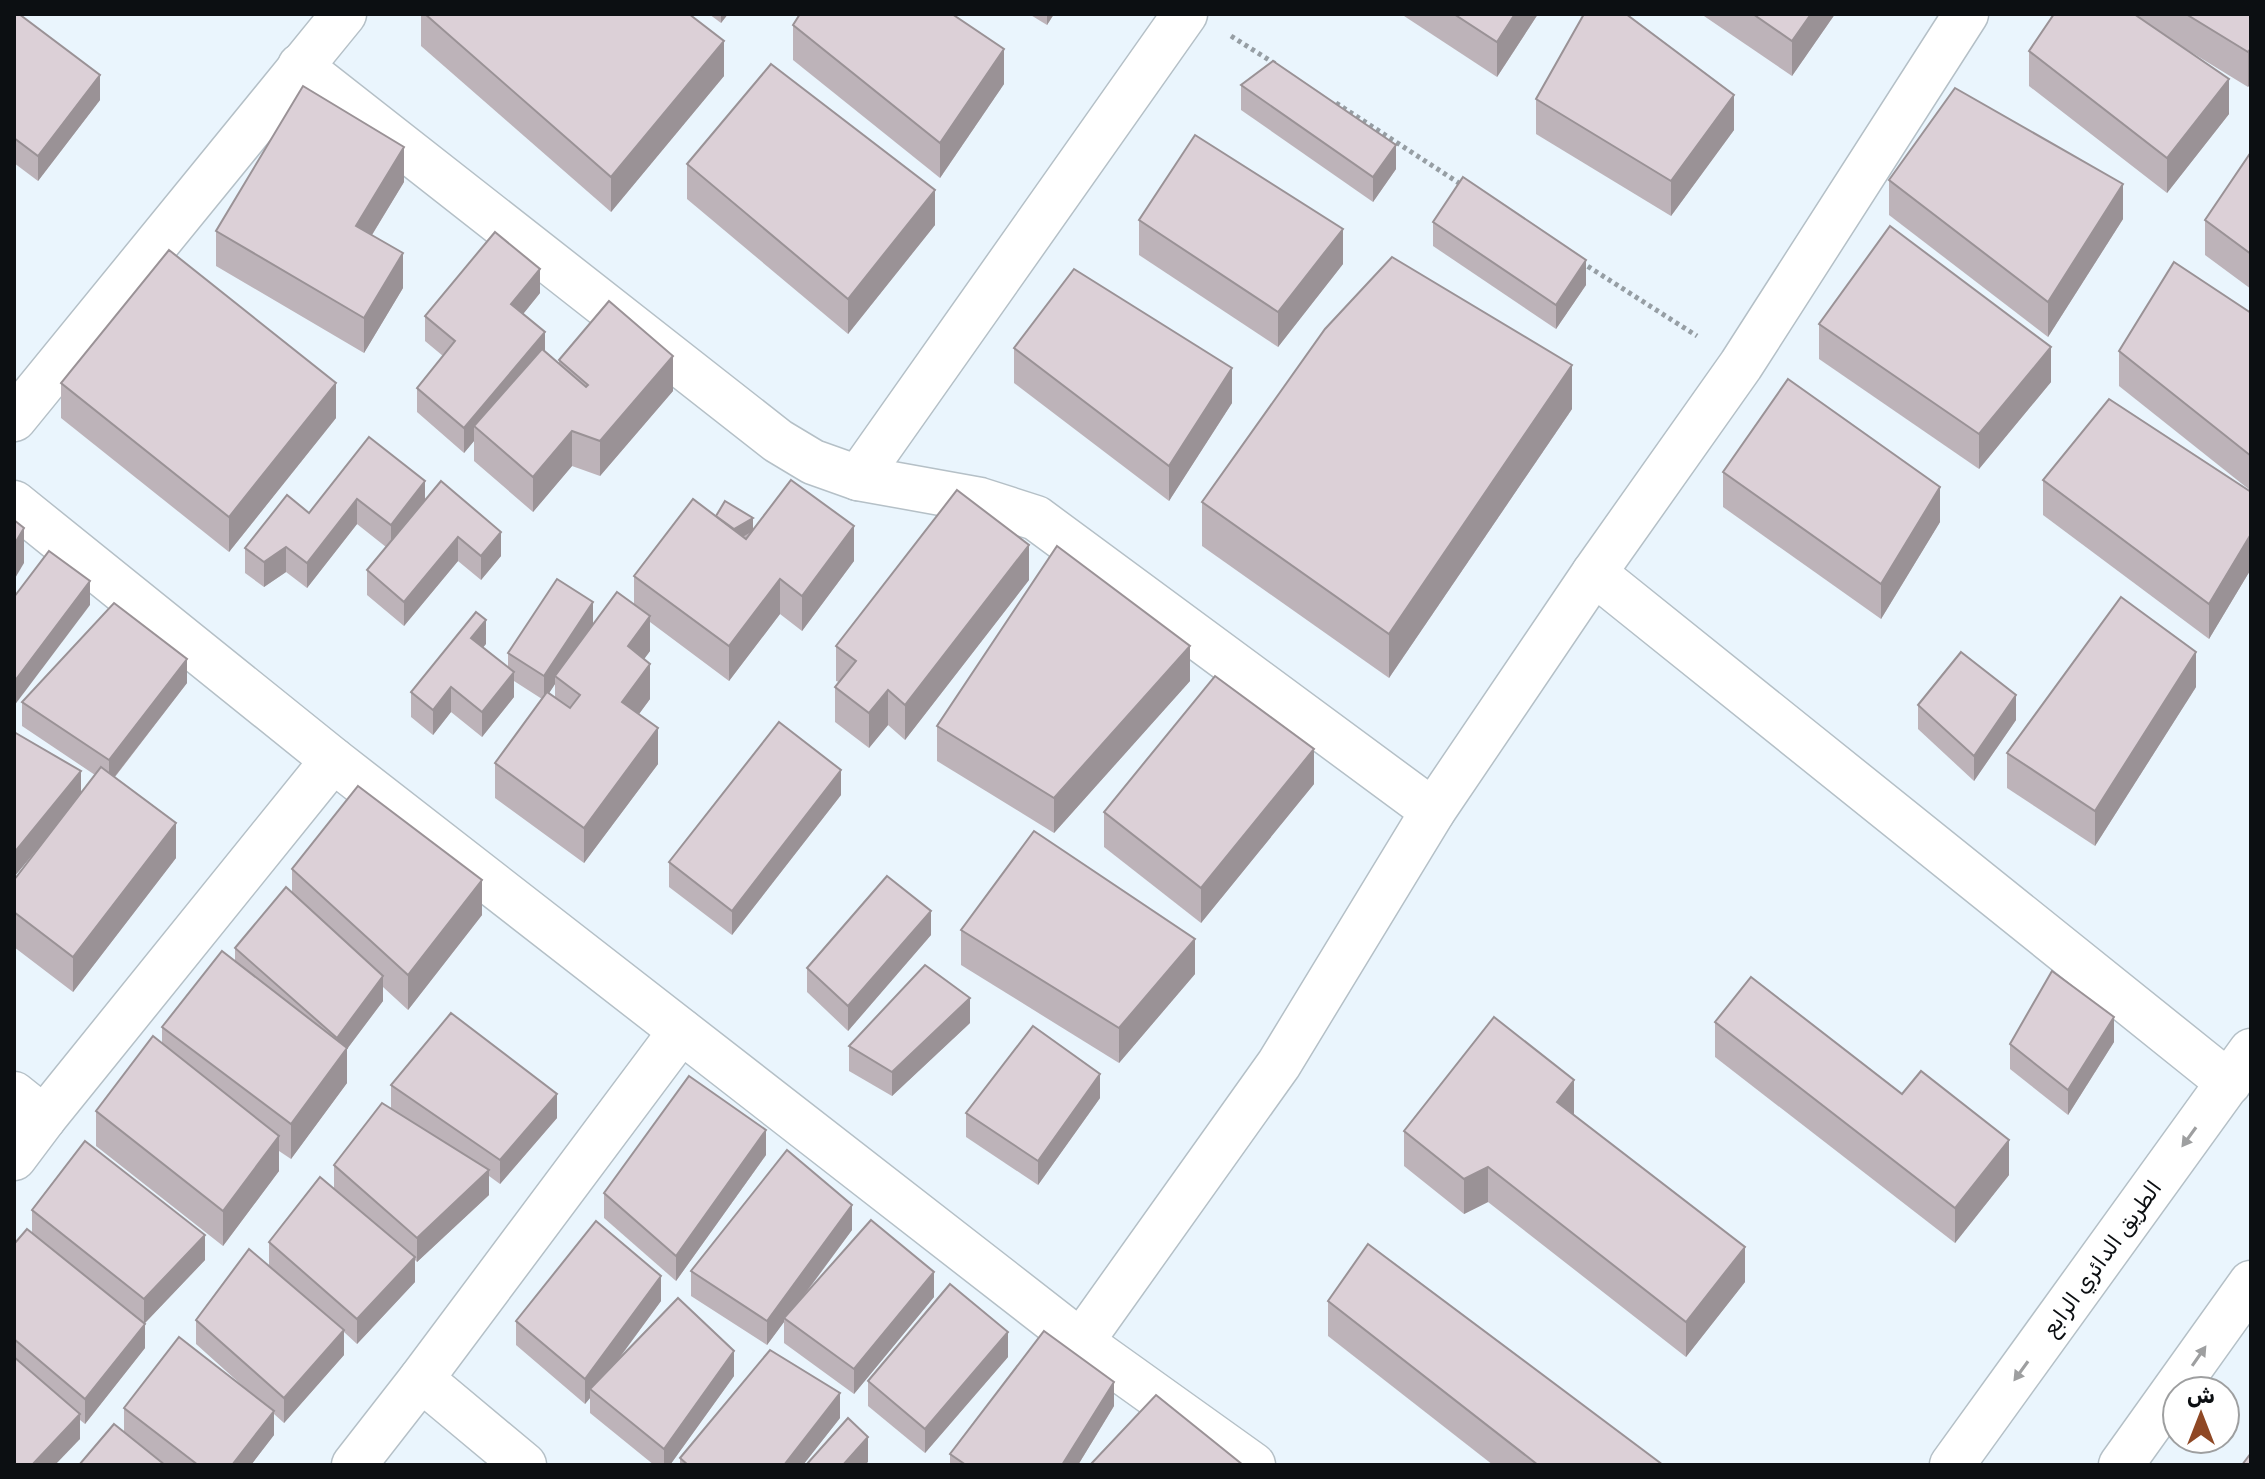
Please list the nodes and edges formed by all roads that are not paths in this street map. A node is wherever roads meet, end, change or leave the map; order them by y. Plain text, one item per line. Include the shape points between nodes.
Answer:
1 (344, 14) edge
2 (1966, 14) edge
3 (1204, 23) edge
4 (300, 66) junction
5 (14, 419) edge
6 (858, 478) junction
7 (14, 503) edge
8 (1594, 573) junction
9 (333, 760) junction
10 (1433, 811) junction
11 (681, 1031) junction
12 (2240, 1067) edge
13 (29, 1106) edge
14 (14, 1158) edge
15 (2251, 1283) edge
16 (1081, 1342) junction
17 (421, 1379) junction
18 (354, 1465) edge
19 (524, 1465) edge
20 (1253, 1465) edge
21 (1952, 1465) edge
22 (2121, 1465) edge

1 - 4 street
2 - 8 street via 1741,365
3 - 6 street
4 - 5 street
4 - 6 street via 778,441 813,462
6 - 10 street via 980,500 1036,518
7 - 9 street
8 - 10 street
8 - 12 street
9 - 11 street
9 - 13 street
10 - 16 street via 1279,1064
11 - 16 street
11 - 17 street
12 -> 21 street, الطريق الدائري الرابع
13 - 14 street
22 -> 15 street
16 - 20 street
17 - 18 street
17 - 19 street

